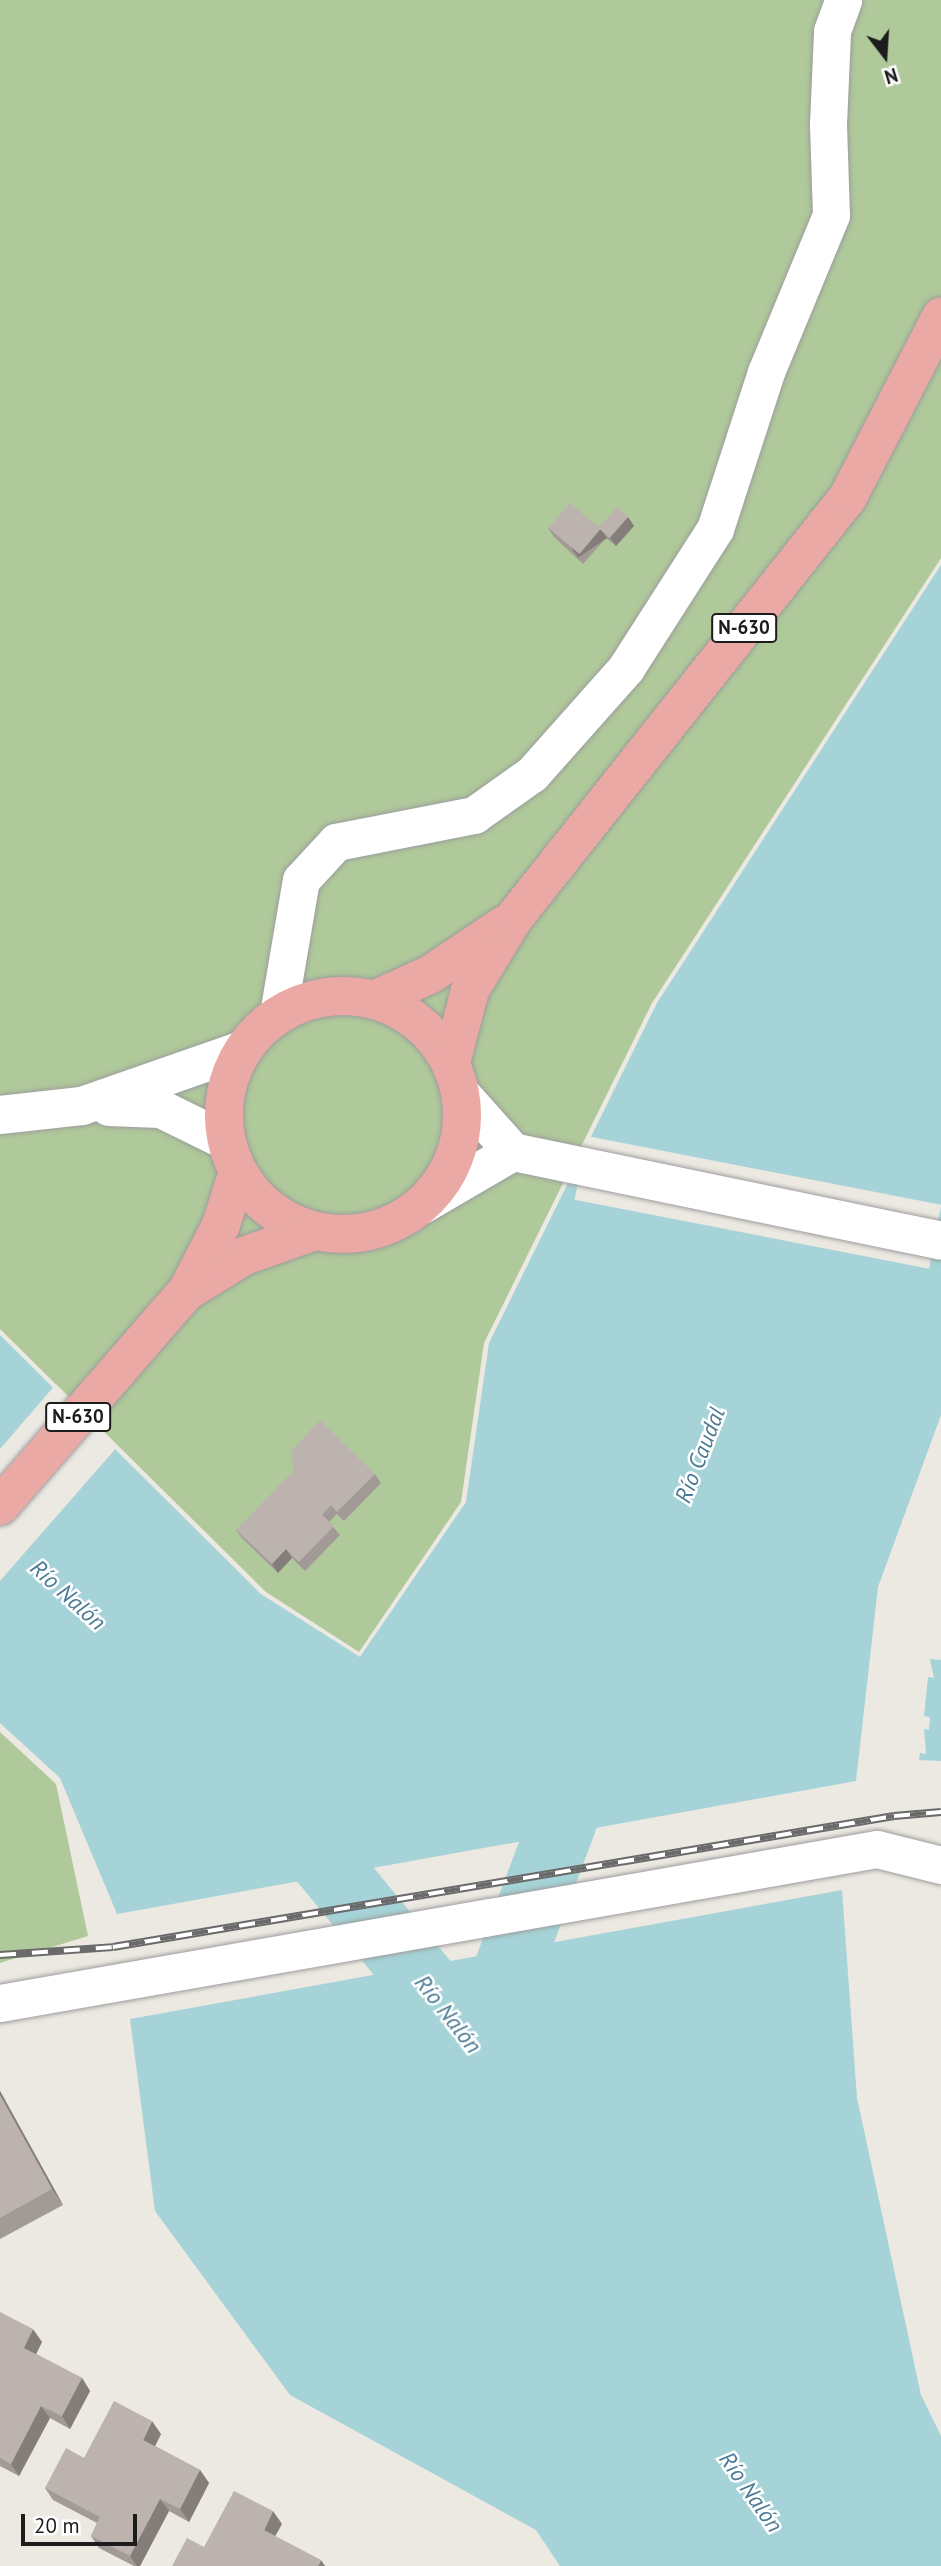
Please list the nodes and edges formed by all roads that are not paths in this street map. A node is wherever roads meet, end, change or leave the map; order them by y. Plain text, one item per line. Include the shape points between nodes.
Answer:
1 (843, 0) edge
2 (941, 317) edge
3 (514, 918) junction
4 (376, 999) junction
5 (278, 1014) junction
6 (242, 1050) junction
7 (457, 1079) junction
8 (82, 1106) junction
9 (0, 1115) edge
10 (513, 1152) junction
11 (231, 1158) junction
12 (422, 1205) junction
13 (315, 1231) junction
14 (941, 1241) edge
15 (187, 1291) junction
16 (0, 1506) edge
17 (941, 1865) edge
18 (0, 2003) edge

1 - 5 street via 832,31 831,215 766,372 715,529 626,668 532,774 474,815 336,842 301,880
2 - 3 highway, N-630 via 848,497
3 - 4 highway, N-630 via 431,974
3 - 7 highway, N-630 via 470,990
4 - 5 highway, N-630 via 343,995 309,1000
4 - 7 highway, N-630 via 407,1013 433,1035
5 - 6 highway, N-630
6 - 8 street
6 - 11 highway, N-630 via 228,1079 223,1110
7 - 10 street
7 - 12 highway, N-630 via 463,1125 456,1155 443,1182
8 - 9 street
8 - 11 street via 161,1109
10 - 12 street
10 - 14 street
11 - 13 highway, N-630 via 278,1216
11 - 15 highway, N-630 via 222,1225
12 - 13 highway, N-630 via 390,1225 353,1234
13 - 15 highway, N-630 via 244,1256
15 - 16 highway, N-630
17 - 18 street via 877,1849

